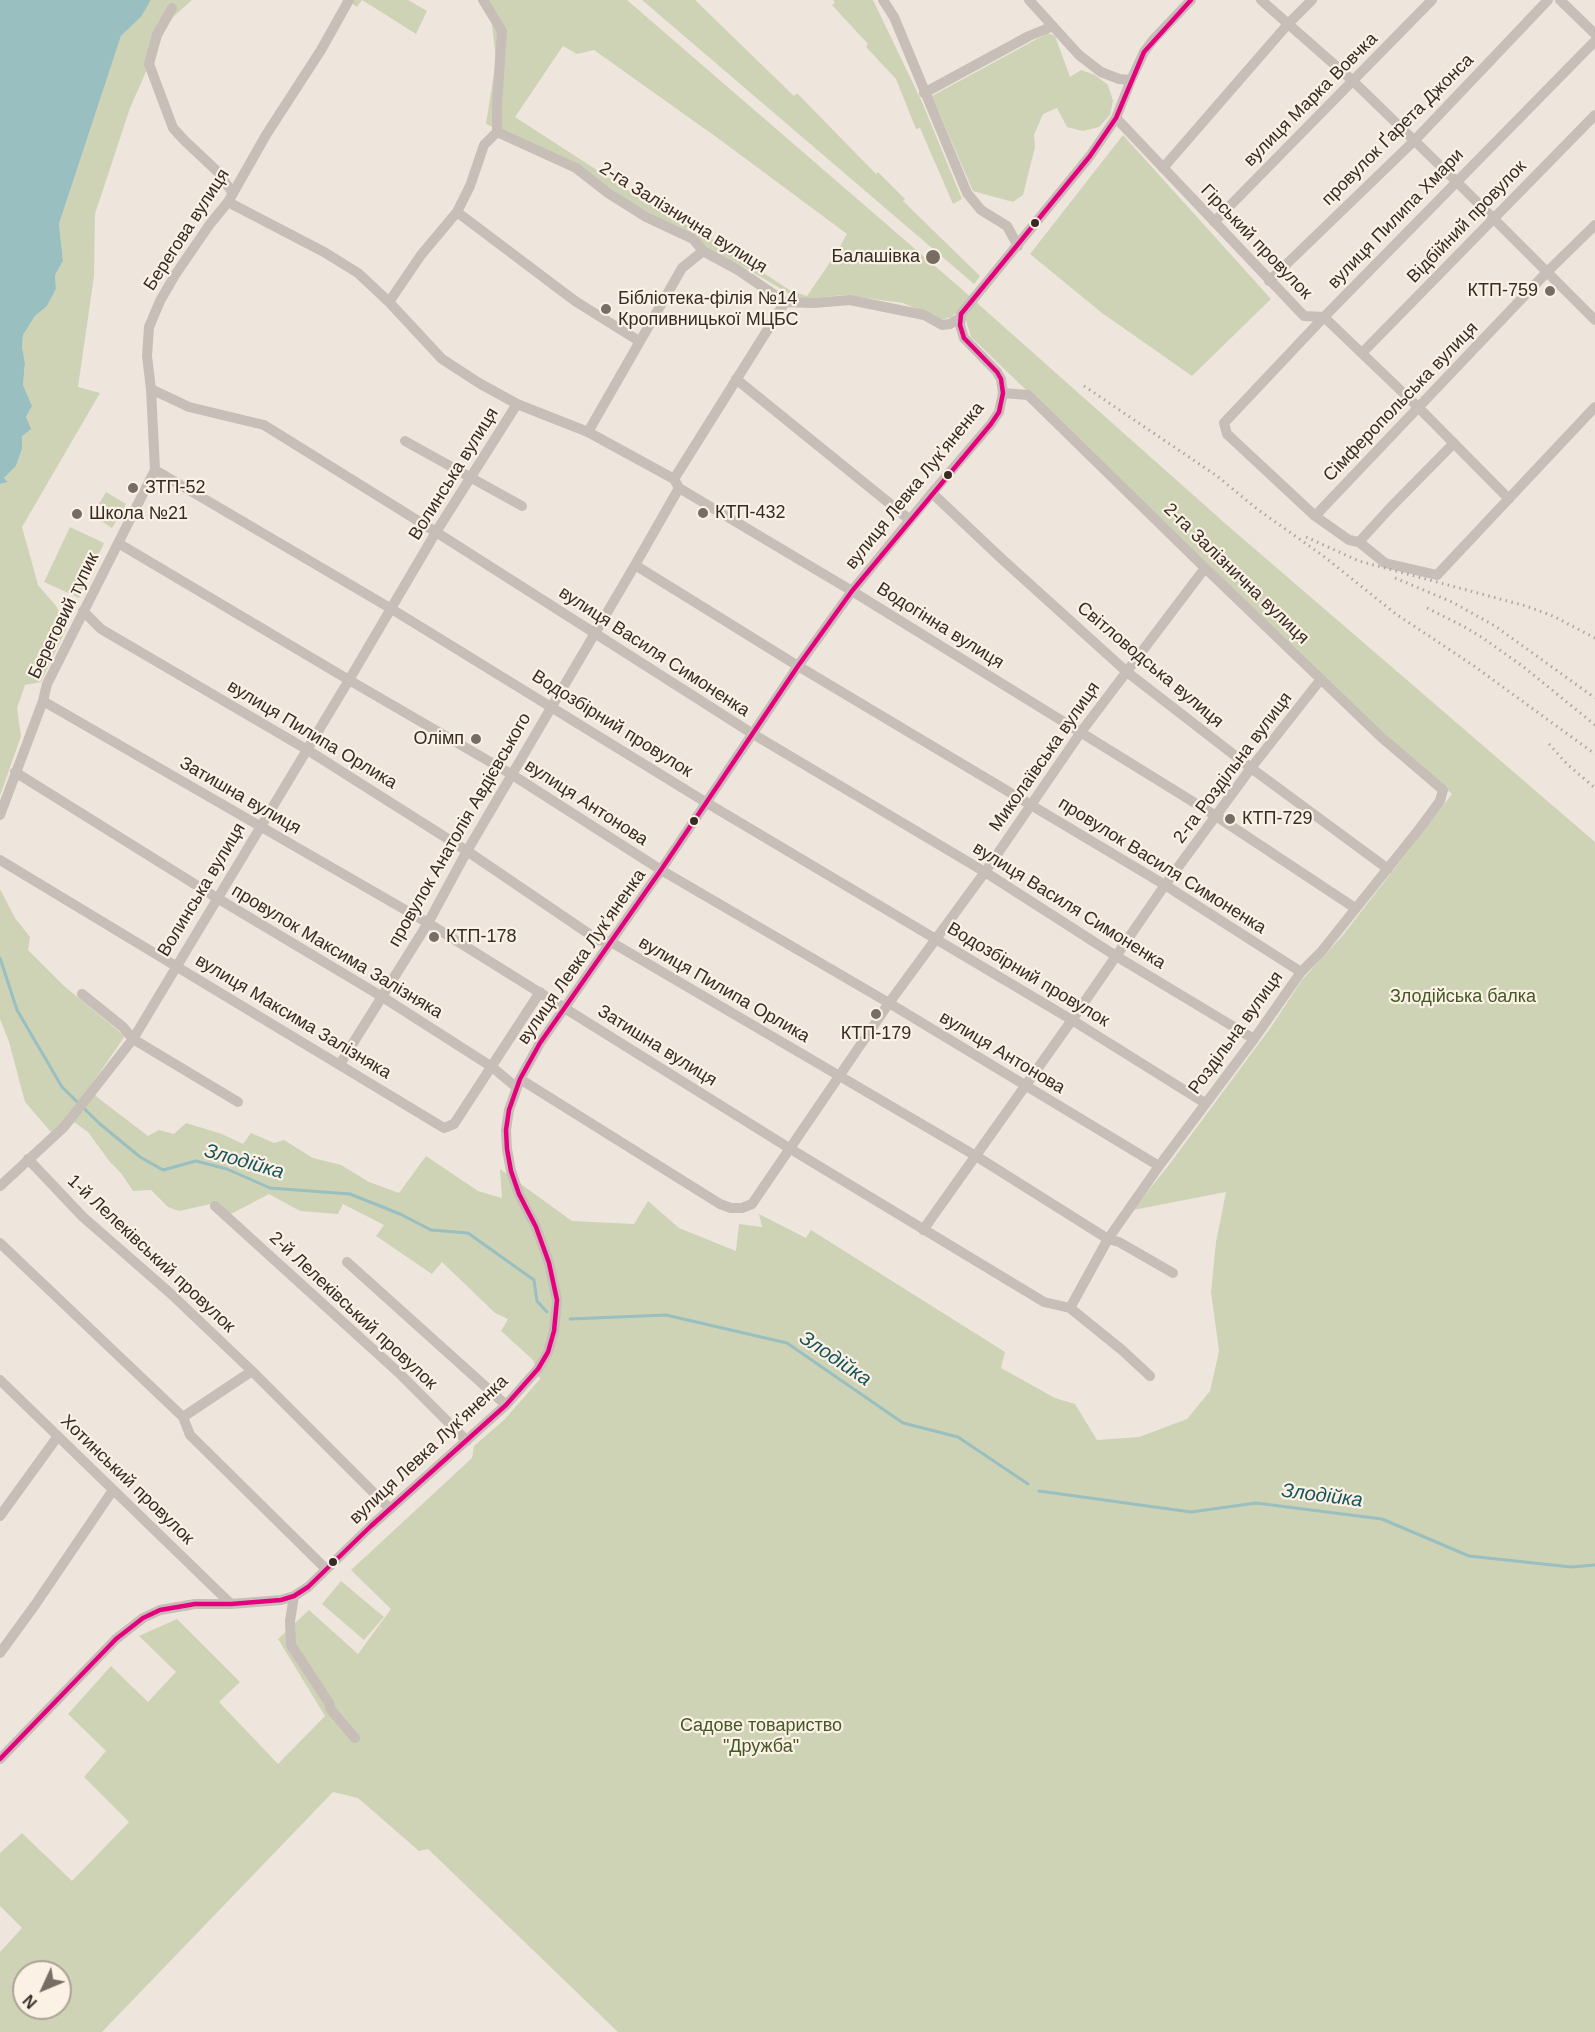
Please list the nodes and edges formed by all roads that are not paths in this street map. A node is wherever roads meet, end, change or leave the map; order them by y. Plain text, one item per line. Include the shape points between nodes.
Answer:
1 (349, 0) edge
2 (483, 0) edge
3 (883, 0) edge
4 (1030, 0) edge
5 (1191, 0) edge
6 (1261, 0) edge
7 (1312, 0) edge
8 (1432, 0) edge
9 (1548, 0) edge
10 (1560, 0) edge
11 (172, 8) dead end
12 (1288, 24) junction
13 (1053, 26) junction
14 (1595, 34) edge
15 (1595, 41) edge
16 (1131, 80) junction
17 (1353, 81) junction
18 (924, 93) junction
19 (1595, 115) edge
20 (1116, 118) junction
21 (497, 132) junction
22 (1414, 140) junction
23 (1163, 168) junction
24 (1456, 181) junction
25 (230, 197) junction
26 (457, 212) junction
27 (1494, 218) junction
28 (1214, 222) junction
29 (1595, 225) edge
30 (1018, 246) junction
31 (702, 251) junction
32 (1547, 272) junction
33 (1269, 281) junction
34 (389, 302) junction
35 (785, 302) junction
36 (1324, 317) junction
37 (960, 318) junction
38 (1595, 320) edge
39 (639, 341) junction
40 (1362, 353) junction
41 (736, 379) junction
42 (151, 389) junction
43 (1002, 399) junction
44 (517, 404) junction
45 (1595, 406) edge
46 (1418, 407) junction
47 (588, 432) junction
48 (405, 441) dead end
49 (1454, 443) junction
50 (155, 470) junction
51 (471, 478) junction
52 (676, 483) junction
53 (932, 493) junction
54 (1509, 499) junction
55 (522, 506) dead end
56 (1315, 516) junction
57 (910, 520) junction
58 (436, 532) junction
59 (1359, 542) junction
60 (118, 543) junction
61 (635, 565) junction
62 (1205, 568) junction
63 (852, 591) junction
64 (390, 608) junction
65 (83, 611) junction
66 (595, 633) junction
67 (798, 666) junction
68 (1127, 672) junction
69 (1321, 679) junction
70 (349, 680) junction
71 (43, 701) junction
72 (551, 706) junction
73 (1081, 732) junction
74 (753, 734) junction
75 (306, 749) junction
76 (1251, 768) junction
77 (15, 772) junction
78 (512, 774) junction
79 (1443, 790) joint
80 (707, 802) junction
81 (1031, 804) junction
82 (0, 815) edge
83 (1216, 816) junction
84 (259, 827) junction
85 (467, 851) junction
86 (0, 860) edge
87 (1388, 869) junction
88 (661, 870) junction
89 (985, 872) junction
90 (1165, 885) junction
91 (217, 898) junction
92 (1355, 908) junction
93 (428, 923) junction
94 (935, 939) junction
95 (611, 942) junction
96 (1116, 956) junction
97 (177, 966) junction
98 (1301, 972) junction
99 (540, 992) junction
100 (82, 994) dead end
101 (381, 996) junction
102 (889, 1003) junction
103 (565, 1009) junction
104 (1072, 1020) junction
105 (133, 1039) junction
106 (1254, 1039) junction
107 (340, 1064) junction
108 (492, 1067) junction
109 (839, 1076) junction
110 (518, 1083) junction
111 (1024, 1086) junction
112 (238, 1102) dead end
113 (1205, 1103) junction
114 (789, 1148) junction
115 (976, 1156) junction
116 (28, 1160) junction
117 (1159, 1166) junction
118 (0, 1186) edge
119 (752, 1204) joint
120 (214, 1206) dead end
121 (923, 1230) junction
122 (1108, 1239) junction
123 (4, 1247) edge
124 (0, 1260) edge
125 (347, 1262) dead end
126 (1173, 1273) dead end
127 (1070, 1308) junction
128 (252, 1371) junction
129 (1150, 1376) dead end
130 (0, 1380) edge
131 (506, 1405) junction
132 (183, 1417) junction
133 (58, 1436) junction
134 (467, 1441) junction
135 (113, 1490) junction
136 (390, 1509) junction
137 (0, 1516) edge
138 (326, 1569) junction
139 (294, 1596) junction
140 (231, 1604) junction
141 (0, 1653) edge
142 (355, 1738) dead end
143 (0, 1759) edge

1 - 25 street, Берегова вулиця
2 - 21 street via 502,31
3 - 18 street via 894,17
4 - 13 street
5 - 16 street via 1144,52
6 - 12 street
7 - 12 street
8 - 17 street, вулиця Марка Вовчка
9 - 22 street, провулок Ґарета Джонса
10 - 14 street
11 - 25 street, Водогінна вулиця via 156,35 149,64 173,128 218,172
12 - 17 street
12 - 23 street
13 - 16 street via 1101,72
13 - 18 street
15 - 24 street, вулиця Пилипа Хмари
16 - 20 street
17 - 22 street
17 - 28 street, вулиця Марка Вовчка
18 - 30 street via 967,193 981,210 1007,226
19 - 27 street, Відбійний провулок
20 - 23 street, Гірський провулок
20 - 30 street
21 - 26 street via 484,145
21 - 31 street, 2-га Залізнична вулиця via 576,168 646,217 693,239
22 - 24 street
22 - 33 street, провулок Ґарета Джонса
23 - 28 street, Гірський провулок
24 - 27 street
24 - 36 street, вулиця Пилипа Хмари
25 - 34 street, Водогінна вулиця via 358,273
25 - 42 street, Берегова вулиця via 175,275 149,327
26 - 34 street via 420,255
26 - 39 street via 575,302
27 - 32 street
27 - 40 street, Відбійний провулок
28 - 33 street, Гірський провулок
29 - 32 street, Сімферопольська вулиця
30 - 37 street
31 - 35 street, 2-га Залізнична вулиця
31 - 39 street via 682,267
32 - 38 street
32 - 46 street, Сімферопольська вулиця
33 - 36 street, Гірський провулок via 1304,316
34 - 44 street, Водогінна вулиця via 442,359
35 - 37 street via 850,300 924,315 942,325
35 - 41 street, провулок Анатолія Авдієвського
36 - 40 street, Гірський провулок
36 - 56 street, вулиця Пилипа Хмари via 1224,423 1227,434
37 - 43 street via 964,338 1001,379
39 - 47 street
40 - 46 street, Гірський провулок
41 - 52 street, провулок Анатолія Авдієвського
41 - 57 street
42 - 50 street, Берегова вулиця
42 - 58 street, вулиця Василя Симоненка via 189,407 264,425
43 - 53 street, вулиця Левка Лукʼяненка via 991,424
43 - 62 street, 2-га Залізнична вулиця via 1028,395
44 - 47 street, Водогінна вулиця
44 - 51 street, Волинська вулиця
45 - 54 street
46 - 49 street, Гірський провулок
46 - 56 street, Сімферопольська вулиця
47 - 52 street, Водогінна вулиця
48 - 51 street
49 - 54 street, Гірський провулок
49 - 59 street
50 - 60 street, Береговий тупик
50 - 64 street, Водозбірний провулок
51 - 55 street
51 - 58 street, Волинська вулиця
52 - 61 street, провулок Анатолія Авдієвського
52 - 63 street, Водогінна вулиця
53 - 57 street, вулиця Левка Лукʼяненка
53 - 68 street, Світловодська вулиця
54 - 59 street via 1437,575 1385,563
56 - 59 street via 1349,540
57 - 63 street, вулиця Левка Лукʼяненка
58 - 64 street, Волинська вулиця
58 - 66 street, вулиця Василя Симоненка
60 - 65 street, Береговий тупик
60 - 70 street, вулиця Антонова
61 - 66 street, провулок Анатолія Авдієвського
61 - 67 street, провулок Василя Симоненка
62 - 68 street, Миколаївська вулиця
62 - 69 street, 2-га Залізнична вулиця
63 - 67 street, вулиця Левка Лукʼяненка
63 - 73 street, Водогінна вулиця
64 - 70 street, Волинська вулиця
64 - 72 street, Водозбірний провулок
65 - 71 street, Береговий тупик via 47,684
65 - 75 street, вулиця Пилипа Орлика via 101,629
66 - 72 street, провулок Анатолія Авдієвського
66 - 74 street, вулиця Василя Симоненка
67 - 74 street, вулиця Левка Лукʼяненка
67 - 81 street, провулок Василя Симоненка
68 - 73 street, Миколаївська вулиця
68 - 76 street, Світловодська вулиця
69 - 76 street, 2-га Роздільна вулиця
69 - 79 street, 2-га Залізнична вулиця
70 - 75 street, Волинська вулиця
70 - 78 street, вулиця Антонова
71 - 77 street, Береговий тупик
71 - 84 street, Затишна вулиця
72 - 78 street, провулок Анатолія Авдієвського
72 - 80 street, Водозбірний провулок
73 - 81 street, Миколаївська вулиця
73 - 83 street, Водогінна вулиця
74 - 80 street, вулиця Левка Лукʼяненка
74 - 89 street, вулиця Василя Симоненка
75 - 84 street, Волинська вулиця
75 - 85 street, вулиця Пилипа Орлика
76 - 83 street, 2-га Роздільна вулиця
76 - 87 street, Світловодська вулиця
77 - 82 street, Береговий тупик
77 - 91 street, провулок Максима Залізняка
78 - 85 street, провулок Анатолія Авдієвського
78 - 88 street, вулиця Антонова
79 - 87 street, Роздільна вулиця via 1440,801
80 - 88 street, вулиця Левка Лукʼяненка
80 - 94 street, Водозбірний провулок
81 - 89 street, Миколаївська вулиця
81 - 90 street, провулок Василя Симоненка
83 - 90 street, 2-га Роздільна вулиця
83 - 92 street, Водогінна вулиця
84 - 91 street, Волинська вулиця
84 - 93 street, Затишна вулиця
85 - 93 street, провулок Анатолія Авдієвського
85 - 95 street, вулиця Пилипа Орлика via 598,939
86 - 97 street, вулиця Максима Залізняка
87 - 92 street, Роздільна вулиця
88 - 95 street, вулиця Левка Лукʼяненка
88 - 102 street, вулиця Антонова
89 - 94 street, Миколаївська вулиця
89 - 96 street, вулиця Василя Симоненка
90 - 96 street, 2-га Роздільна вулиця
90 - 98 street, провулок Василя Симоненка
91 - 97 street, Волинська вулиця
91 - 101 street, провулок Максима Залізняка
92 - 98 street, Роздільна вулиця via 1322,952
93 - 99 street, Затишна вулиця
93 - 101 street, провулок Анатолія Авдієвського
94 - 102 street, Миколаївська вулиця
94 - 104 street, Водозбірний провулок
95 - 103 street, вулиця Левка Лукʼяненка
95 - 109 street, вулиця Пилипа Орлика
96 - 104 street, 2-га Роздільна вулиця
96 - 106 street, вулиця Василя Симоненка
97 - 105 street, Волинська вулиця
97 - 107 street, вулиця Максима Залізняка
98 - 106 street, Роздільна вулиця
99 - 103 street, Затишна вулиця
99 - 108 street
100 - 105 street
101 - 107 street, провулок Анатолія Авдієвського
101 - 108 street, провулок Максима Залізняка
102 - 109 street, Миколаївська вулиця
102 - 111 street, вулиця Антонова
103 - 110 street, вулиця Левка Лукʼяненка
103 - 114 street, Затишна вулиця
104 - 111 street, 2-га Роздільна вулиця
104 - 113 street, Водозбірний провулок
105 - 112 street
105 - 116 street, Волинська вулиця via 64,1127
106 - 113 street, Роздільна вулиця
107 - 108 street, вулиця Максима Залізняка via 444,1128 454,1124
108 - 110 street, провулок Максима Залізняка
109 - 114 street, Миколаївська вулиця
109 - 115 street, вулиця Пилипа Орлика
110 - 119 street, провулок Максима Залізняка via 720,1204 731,1208
110 - 131 street, вулиця Левка Лукʼяненка via 506,1130 511,1171 549,1263 557,1300 548,1352
111 - 115 street, 2-га Роздільна вулиця
111 - 117 street, вулиця Антонова
113 - 117 street, Роздільна вулиця
114 - 119 street, Миколаївська вулиця
114 - 121 street, Затишна вулиця
115 - 121 street, 2-га Роздільна вулиця
115 - 122 street, вулиця Пилипа Орлика
116 - 118 street, Волинська вулиця
116 - 128 street, 1-й Лелеківський провулок via 83,1217
117 - 122 street, Роздільна вулиця
120 - 134 street, 2-й Лелеківський провулок via 398,1372
121 - 127 street, Затишна вулиця via 1044,1302
122 - 126 street, вулиця Пилипа Орлика
122 - 127 street, Роздільна вулиця
123 - 124 street
123 - 132 street
125 - 131 street
127 - 129 street, Затишна вулиця
128 - 132 street
128 - 136 street, 1-й Лелеківський провулок
130 - 133 street, Хотинський провулок
131 - 134 street, вулиця Левка Лукʼяненка
132 - 138 street via 190,1435
133 - 135 street, Хотинський провулок
133 - 137 street
134 - 136 street, вулиця Левка Лукʼяненка
135 - 140 street, Хотинський провулок
135 - 141 street
136 - 138 street, вулиця Левка Лукʼяненка
138 - 139 street, вулиця Левка Лукʼяненка
139 - 140 street, вулиця Левка Лукʼяненка
139 - 142 street via 291,1645 331,1710
140 - 143 street, вулиця Левка Лукʼяненка via 175,1606 143,1618 116,1639

